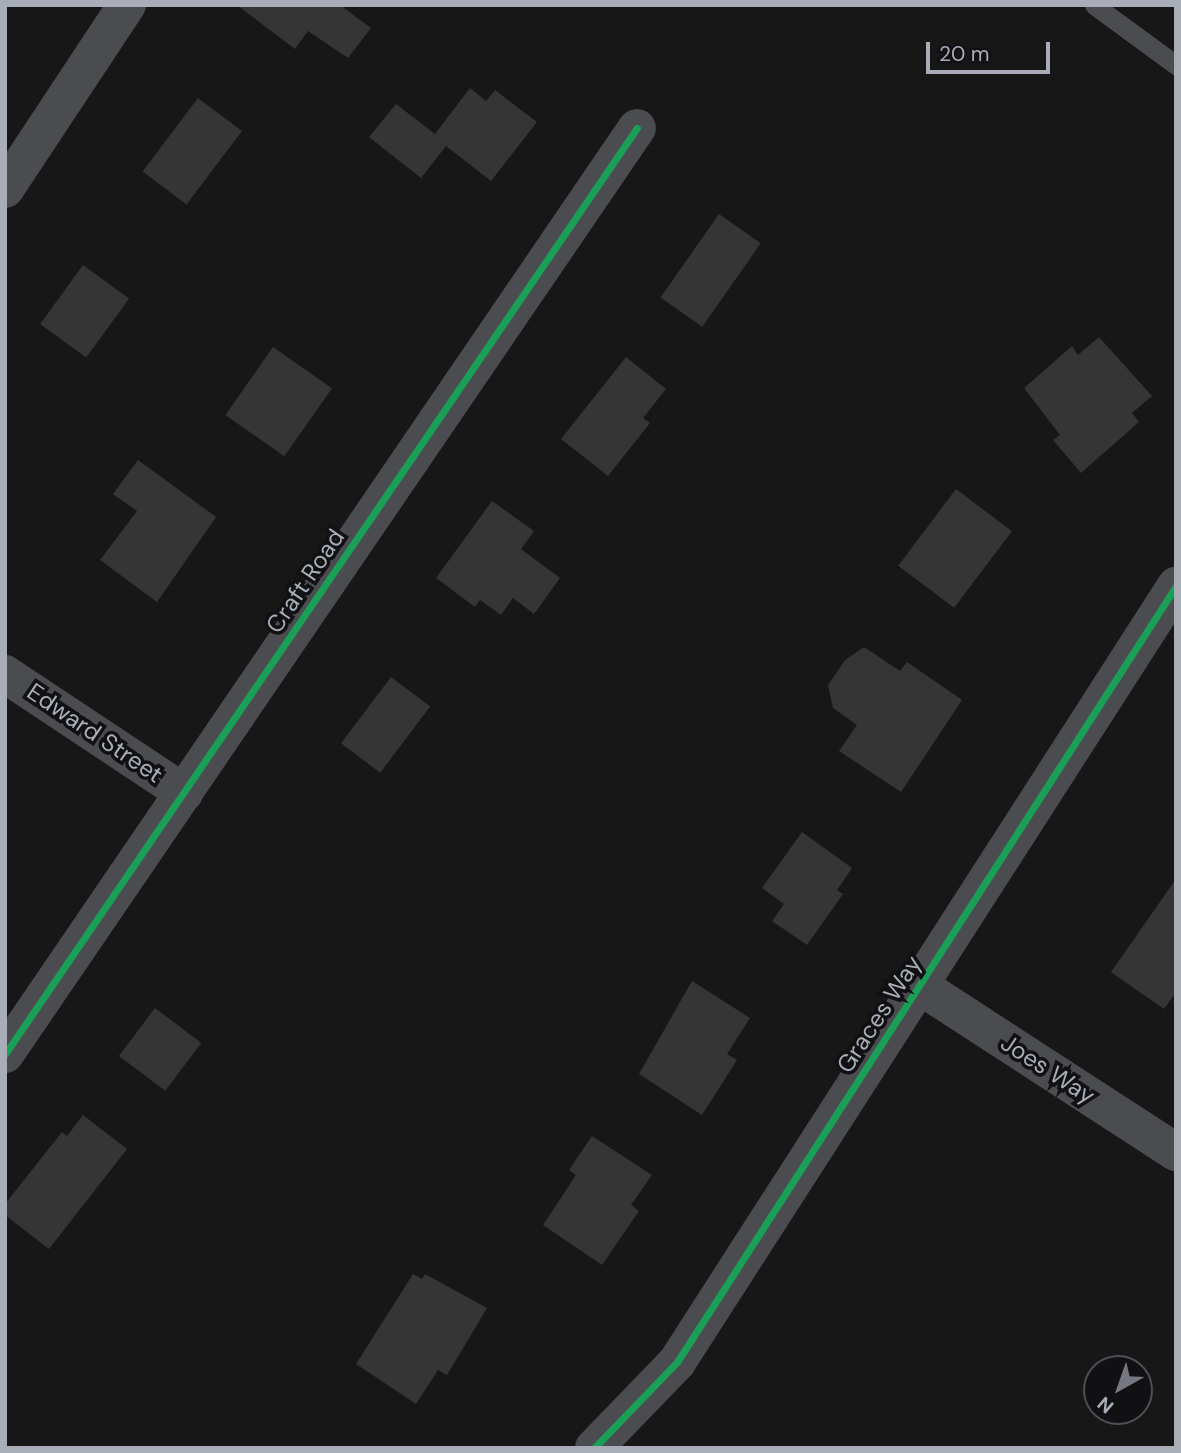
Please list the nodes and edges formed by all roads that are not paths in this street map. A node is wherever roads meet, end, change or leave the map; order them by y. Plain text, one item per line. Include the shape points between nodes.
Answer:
1 (127, 5) edge
2 (1094, 5) edge
3 (1176, 65) edge
4 (637, 128) dead end
5 (5, 189) edge
6 (1176, 586) edge
7 (5, 674) edge
8 (184, 793) junction
9 (920, 986) junction
10 (5, 1054) edge
11 (1176, 1152) edge
12 (594, 1448) edge

1 - 5 street
2 - 3 lane
4 - 8 street, Craft Road
6 - 9 street, Graces Way
7 - 8 street, Edward Street
8 - 10 street, Craft Road
9 - 11 street, Joes Way
9 - 12 street, Graces Way via 677,1362

